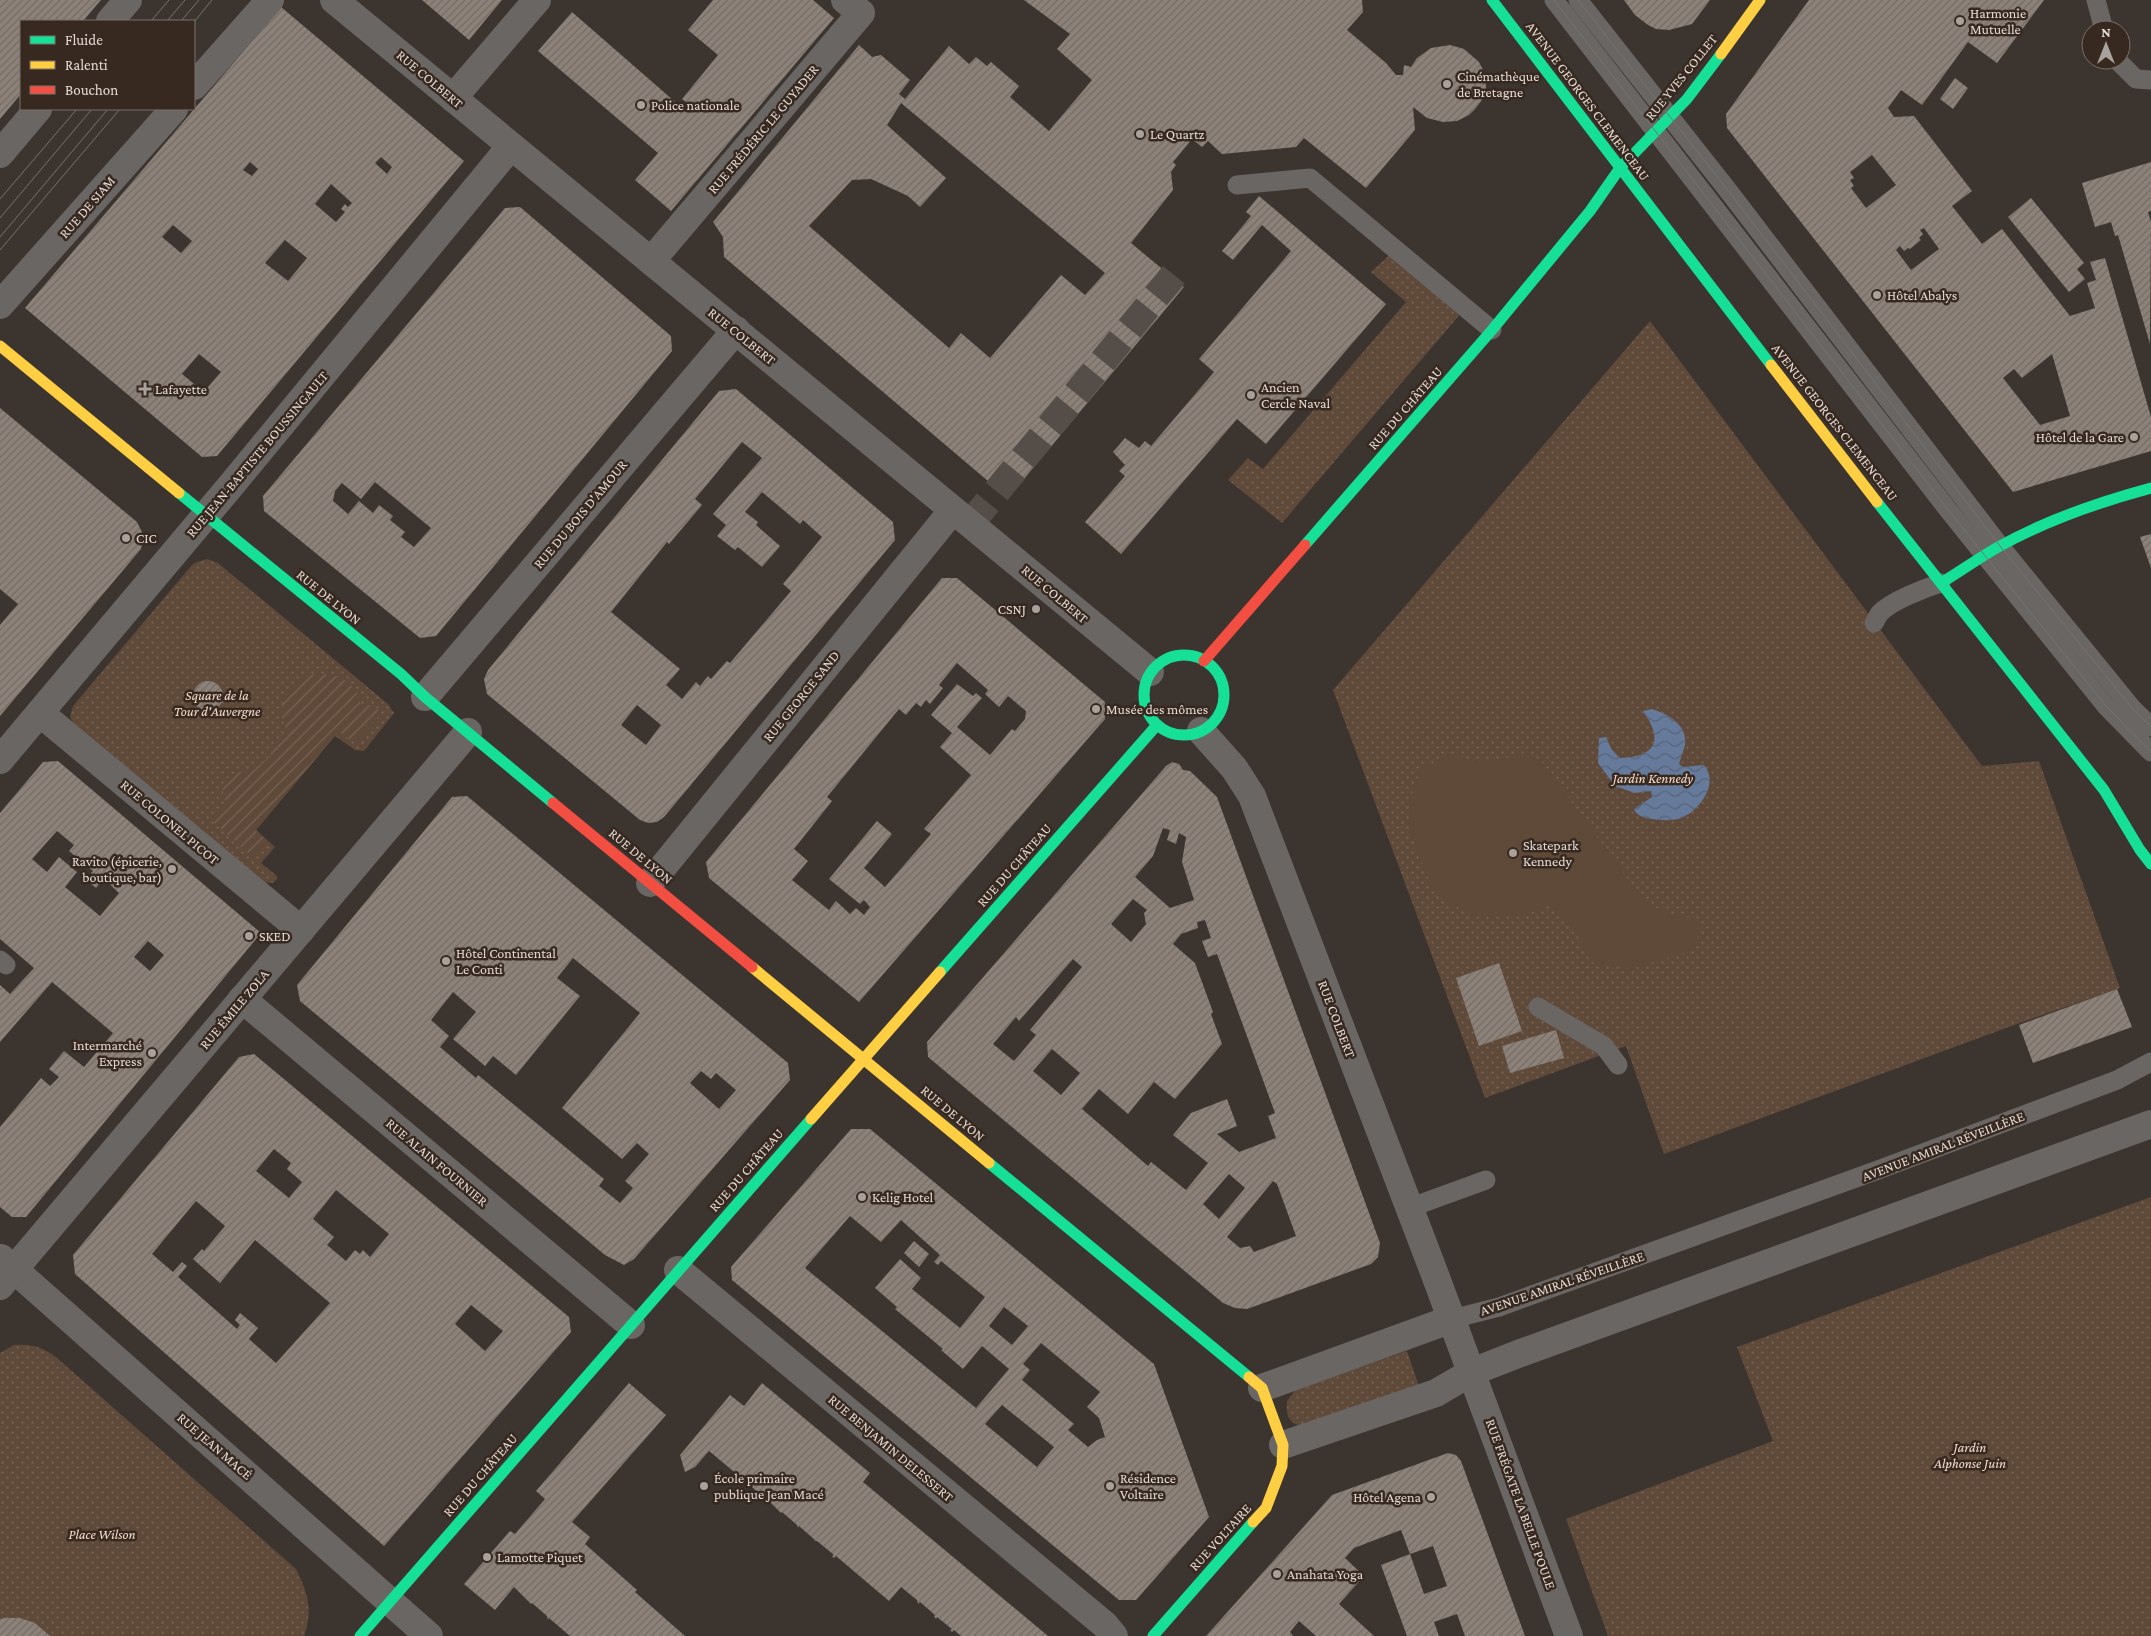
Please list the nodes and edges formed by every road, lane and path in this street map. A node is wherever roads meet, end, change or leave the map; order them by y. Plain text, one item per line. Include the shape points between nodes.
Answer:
1 (128, 0) edge
2 (270, 0) edge
3 (334, 0) edge
4 (537, 0) edge
5 (846, 0) edge
6 (1492, 0) edge
7 (1554, 0) edge
8 (1578, 0) edge
9 (1760, 0) edge
10 (2096, 0) edge
11 (111, 20) edge
12 (2101, 20) edge
13 (2127, 70) edge
14 (2151, 80) edge
15 (195, 85) edge
16 (453, 98) junction
17 (37, 110) edge
18 (173, 110) edge
19 (1669, 118) junction
20 (1656, 132) junction
21 (511, 146) junction
22 (0, 154) edge
23 (1620, 168) junction
24 (1237, 185) dead end
25 (651, 260) junction
26 (0, 305) edge
27 (736, 330) junction
28 (1492, 330) junction
29 (0, 346) edge
30 (2151, 488) edge
31 (953, 510) junction
32 (206, 515) junction
33 (1993, 550) junction
34 (1941, 583) junction
35 (1874, 623) dead end
36 (1204, 660) junction
37 (1150, 672) junction
38 (425, 697) junction
39 (40, 713) junction
40 (1157, 725) junction
41 (2151, 727) edge
42 (1202, 731) junction
43 (468, 732) junction
44 (2151, 752) edge
45 (0, 760) edge
46 (2151, 864) edge
47 (650, 883) junction
48 (301, 930) junction
49 (242, 999) junction
50 (1538, 1007) dead end
51 (864, 1059) junction
52 (2151, 1062) edge
53 (1618, 1065) dead end
54 (2151, 1124) edge
55 (1486, 1180) dead end
56 (1409, 1208) junction
57 (678, 1270) junction
58 (5, 1271) edge
59 (1452, 1319) junction
60 (631, 1325) junction
61 (1462, 1345) junction
62 (1518, 1354) junction
63 (1472, 1372) junction
64 (1262, 1388) junction
65 (1283, 1445) junction
66 (390, 1602) junction
67 (1109, 1630) edge
68 (360, 1636) edge
69 (429, 1636) edge
70 (1153, 1636) edge
71 (1569, 1636) edge

1 - 11 street
2 - 15 street
3 - 16 street, RUE COLBERT
4 - 16 street
5 - 25 street, RUE FRÉDÉRIC LE GUYADER via 861,13
6 - 23 main road, AVENUE GEORGES CLEMENCEAU
7 - 20 lane
8 - 19 lane
9 - 19 main road, RUE YVES COLLET
10 - 12 lane
13 - 14 lane via 2136,79
16 - 21 street, RUE COLBERT
17 - 22 street
18 - 26 street, RUE DE SIAM
19 - 20 main road, RUE YVES COLLET
19 - 33 lane via 1730,193
20 - 23 main road, RUE YVES COLLET
20 - 33 lane via 1936,495
21 - 25 street, RUE COLBERT
21 - 32 street, RUE JEAN-BAPTISTE BOUSSINGAULT
23 - 28 main road, RUE DU CHÂTEAU via 1590,211
23 - 34 main road, AVENUE GEORGES CLEMENCEAU
24 - 28 lane via 1310,178
25 - 27 street, RUE COLBERT
27 - 31 street, RUE COLBERT
27 - 38 street, RUE DU BOIS D'AMOUR
28 - 36 main road, RUE DU CHÂTEAU
29 - 32 main road, RUE DE LYON
30 - 33 main road via 2097,503
31 - 37 street, RUE COLBERT
31 - 47 street, RUE GEORGE SAND
32 - 38 main road, RUE DE LYON
32 - 39 street, RUE JEAN-BAPTISTE BOUSSINGAULT
33 - 34 main road
33 - 41 lane
33 - 44 lane via 2106,706
34 - 35 lane via 1920,589 1892,604 1880,613
34 - 46 main road, AVENUE GEORGES CLEMENCEAU via 2104,790
36 - 37 main road via 1188,655 1171,657
36 - 42 main road via 1218,674 1223,693 1218,715
37 - 40 main road via 1144,692 1145,704
38 - 43 main road, RUE DE LYON
39 - 45 street, RUE JEAN-BAPTISTE BOUSSINGAULT
39 - 48 street, RUE COLONEL PICOT
40 - 42 main road via 1178,734
40 - 51 main road, RUE DU CHÂTEAU
42 - 56 street, RUE COLBERT via 1234,768 1252,796
43 - 47 main road, RUE DE LYON
43 - 48 street, RUE ÉMILE ZOLA
47 - 51 main road, RUE DE LYON
48 - 49 street, RUE ÉMILE ZOLA
49 - 58 street, RUE ÉMILE ZOLA
49 - 60 street, RUE ALAIN FOURNIER
50 - 53 lane via 1604,1046
51 - 57 main road, RUE DU CHÂTEAU
51 - 64 main road, RUE DE LYON
52 - 59 lane, AVENUE AMIRAL RÉVEILLÈRE via 2117,1080 1878,1170 1498,1307
54 - 62 street
55 - 56 lane
56 - 59 street, RUE COLBERT
57 - 60 main road, RUE DU CHÂTEAU
57 - 67 street, RUE BENJAMIN DELESSERT
58 - 66 street, RUE JEAN MACÉ
59 - 61 street, RUE COLBERT
59 - 64 street, AVENUE AMIRAL RÉVEILLÈRE
60 - 66 main road, RUE DU CHÂTEAU
61 - 62 street
61 - 63 street, RUE FRÉGATE LA BELLE POULE
62 - 63 street
63 - 65 street via 1436,1393
63 - 71 street, RUE FRÉGATE LA BELLE POULE
64 - 65 main road
65 - 70 main road, RUE VOLTAIRE via 1282,1466 1266,1508
66 - 68 main road, RUE DU CHÂTEAU
66 - 69 street, RUE JEAN MACÉ

